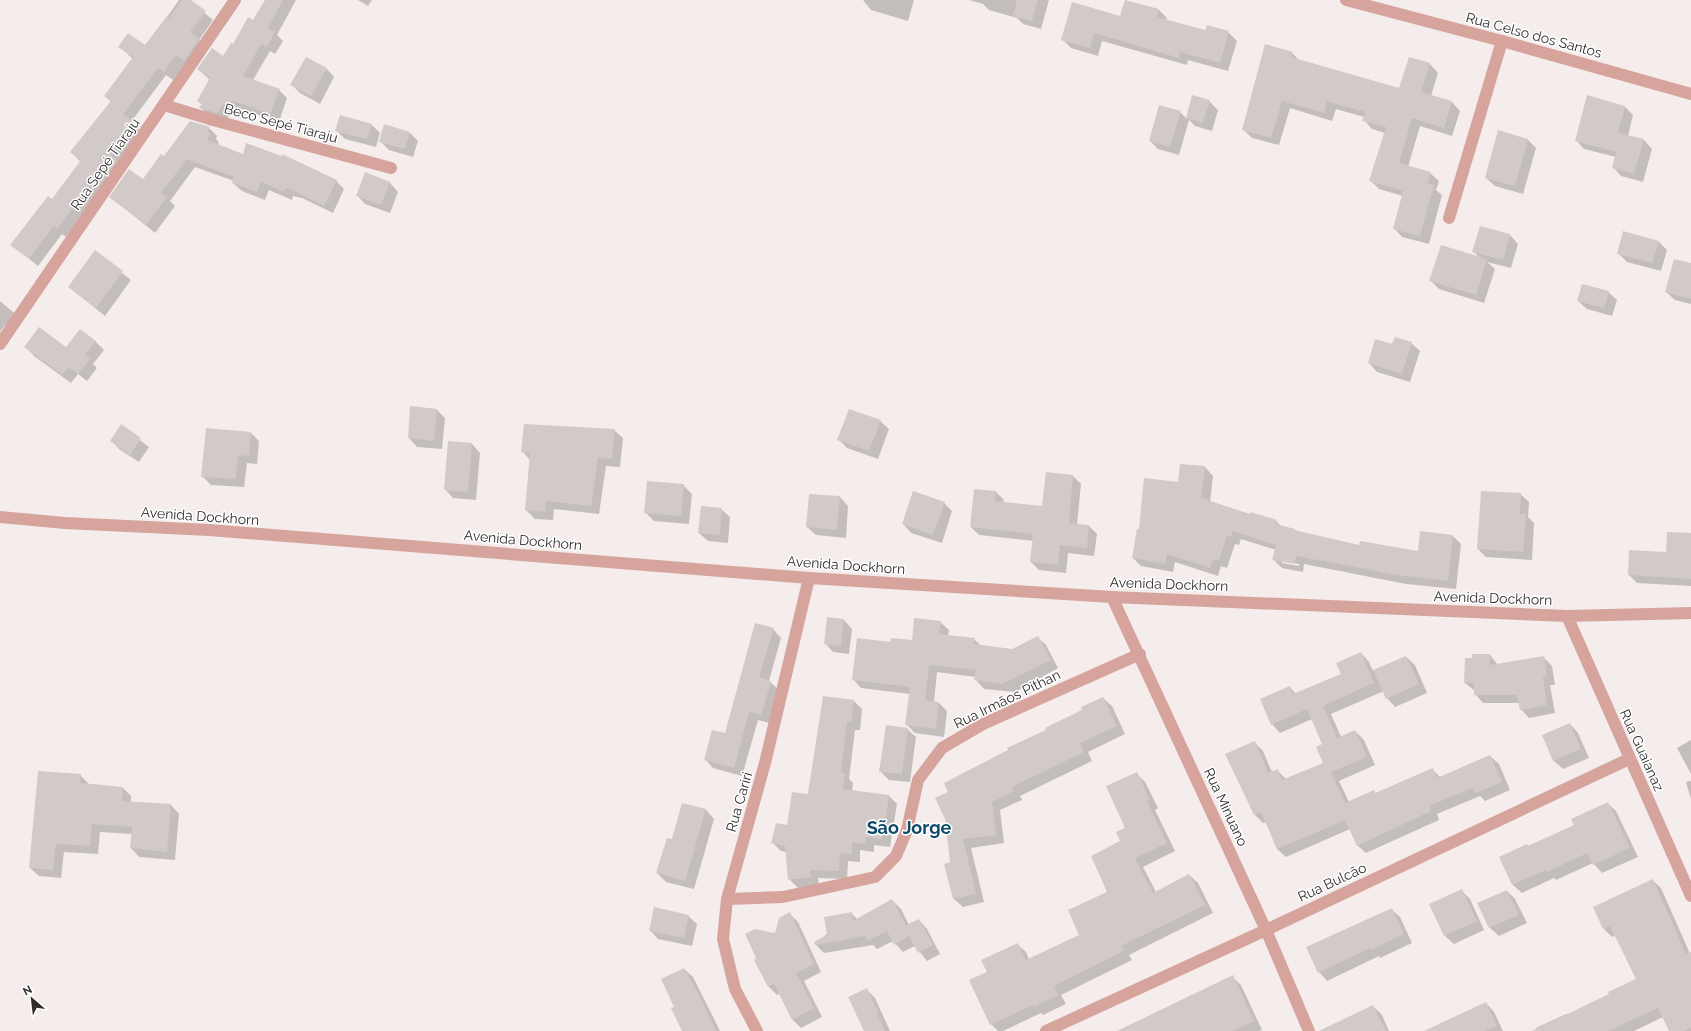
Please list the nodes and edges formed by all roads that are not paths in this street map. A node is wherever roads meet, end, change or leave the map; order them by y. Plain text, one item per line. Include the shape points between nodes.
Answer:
1 (235, 0) edge
2 (1346, 0) edge
3 (1502, 41) junction
4 (1691, 94) edge
5 (164, 105) junction
6 (391, 168) dead end
7 (1449, 218) dead end
8 (0, 344) edge
9 (0, 517) edge
10 (810, 578) junction
11 (1112, 597) junction
12 (1691, 613) edge
13 (1567, 616) junction
14 (1140, 654) junction
15 (1629, 759) junction
16 (1691, 896) edge
17 (727, 899) junction
18 (1266, 930) junction
19 (756, 1031) edge
20 (1046, 1031) edge
21 (1309, 1031) edge

1 - 5 street, Rua Sepé Tiaraju
2 - 3 street, Rua Celso dos Santos
3 - 4 street, Rua Celso dos Santos
3 - 7 street
5 - 6 street, Beco Sepé Tiaraju
5 - 8 street, Rua Sepé Tiaraju
9 - 10 street, Avenida Dockhorn
10 - 11 street, Avenida Dockhorn
10 - 17 street, Rua Cariri via 765,763
11 - 13 street, Avenida Dockhorn
11 - 14 street, Rua Minuano
12 - 13 street, Avenida Dockhorn
13 - 15 street, Rua Guaianaz
14 - 17 street, Rua Irmãos Pithan via 983,724 942,748 918,780 907,830 896,856 875,877 782,897
14 - 18 street, Rua Minuano
15 - 16 street, Rua Guaianaz
15 - 18 street, Rua Bulcão
17 - 19 street, Rua Cariri via 723,938 735,989
18 - 20 street, Rua Bulcão
18 - 21 street, Rua Minuano

